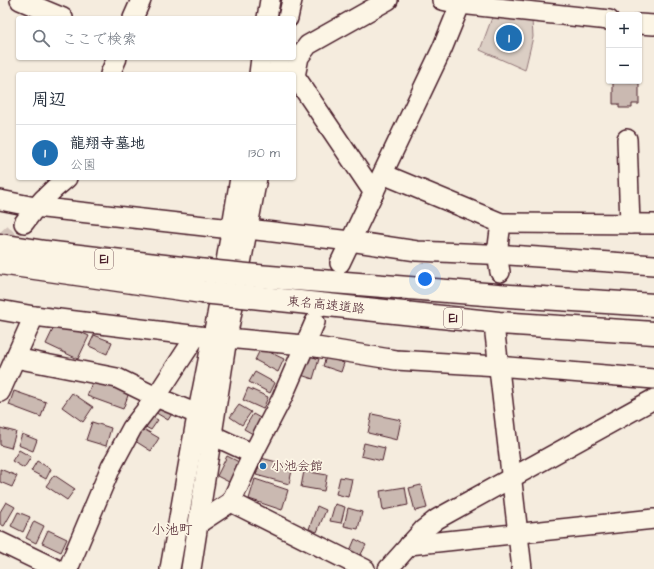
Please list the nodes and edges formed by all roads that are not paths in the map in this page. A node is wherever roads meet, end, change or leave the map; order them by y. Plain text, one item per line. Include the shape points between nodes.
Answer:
1 (20, 0) edge
2 (141, 0) edge
3 (270, 0) edge
4 (292, 0) edge
5 (388, 0) edge
6 (455, 2) edge
7 (58, 16) edge
8 (134, 16) edge
9 (267, 16) edge
10 (288, 16) edge
11 (606, 20) edge
12 (642, 24) edge
13 (654, 25) edge
14 (116, 60) edge
15 (277, 60) edge
16 (262, 70) edge
17 (111, 72) edge
18 (296, 72) edge
19 (296, 77) edge
20 (628, 139) dead end
21 (383, 174) junction
22 (64, 180) edge
23 (240, 180) edge
24 (256, 180) edge
25 (374, 193) junction
26 (0, 200) edge
27 (35, 207) junction
28 (24, 223) tunnel mouth
29 (501, 223) junction
30 (630, 224) junction
31 (654, 224) edge
32 (239, 229) junction
33 (350, 241) junction
34 (0, 245) edge
35 (0, 263) edge
36 (340, 263) dead end
37 (499, 263) junction
38 (654, 265) edge
39 (654, 305) edge
40 (0, 310) edge
41 (34, 316) junction
42 (316, 322) dead end
43 (654, 333) edge
44 (495, 334) tunnel mouth
45 (212, 337) junction
46 (304, 345) junction
47 (15, 358) junction
48 (498, 366) junction
49 (654, 379) edge
50 (0, 392) edge
51 (156, 397) junction
52 (654, 399) edge
53 (197, 414) junction
54 (212, 435) junction
55 (253, 454) junction
56 (512, 477) junction
57 (231, 502) junction
58 (654, 518) edge
59 (199, 523) junction
60 (518, 534) junction
61 (0, 542) edge
62 (409, 545) junction
63 (336, 562) edge
64 (56, 569) edge
65 (68, 569) edge
66 (170, 569) edge
67 (191, 569) edge
68 (365, 569) edge
69 (388, 569) edge
70 (522, 569) edge

1 - 7 street
2 - 8 street
3 - 9 street
4 - 10 street
5 - 18 street via 308,45 299,57
6 - 11 street
6 - 21 street via 442,49
12 - 13 street
14 - 17 street
15 - 16 street
19 - 25 street
20 - 30 street
21 - 25 street
21 - 29 street
22 - 27 street
23 - 32 street
24 - 32 street
25 - 33 street
26 - 27 street
27 - 28 street
27 - 32 street
29 - 30 street
29 - 37 street
30 - 31 street
32 - 33 street
32 - 45 street
33 - 36 street
33 - 37 street
34 - 39 highway, 東名高速道路 / E1, bridge via 257,276
35 - 43 highway, 東名高速道路 / E1, bridge via 202,292 500,323
37 - 38 street
40 - 41 street
41 - 45 street
41 - 47 street
42 - 46 street
44 - 48 street
45 - 46 street
45 - 51 street
45 - 53 street
45 - 54 street
46 - 48 street via 396,360
46 - 55 street via 282,398
47 - 50 street
47 - 51 street via 117,378
48 - 49 street
48 - 56 street
51 - 53 street
51 - 65 street via 132,428 111,467
52 - 56 street
53 - 66 street
54 - 55 street
54 - 59 street
55 - 57 street
56 - 60 street
56 - 62 street via 437,519
57 - 59 street
57 - 63 street
58 - 60 street
59 - 67 street
60 - 62 street
60 - 70 street
61 - 64 street
62 - 69 street
63 - 68 street

